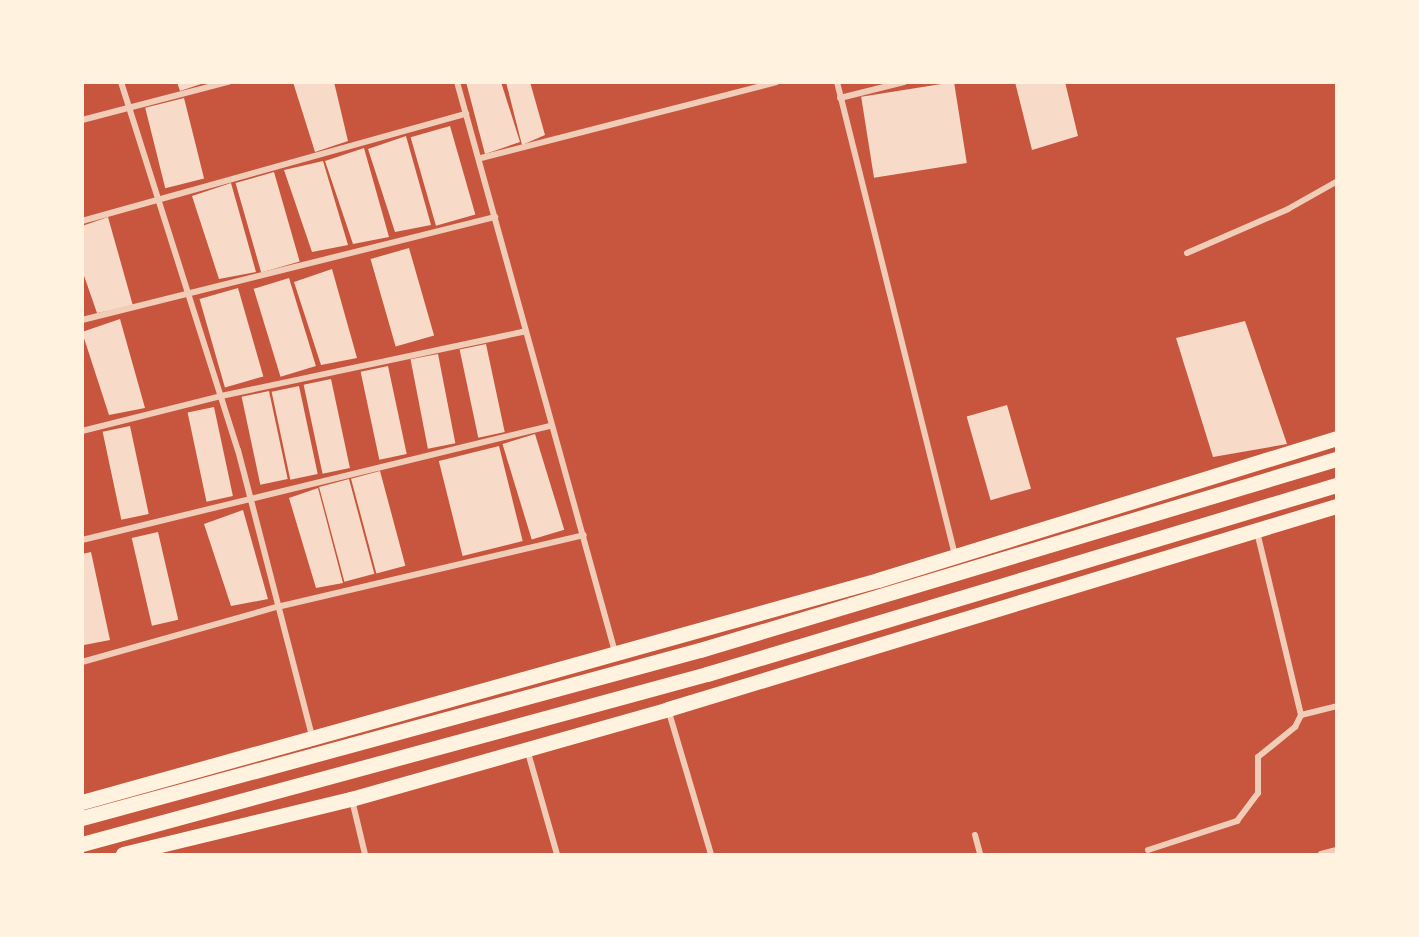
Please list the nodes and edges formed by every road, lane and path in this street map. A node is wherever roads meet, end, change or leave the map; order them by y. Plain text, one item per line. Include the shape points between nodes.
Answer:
1 (121, 82) edge
2 (228, 82) edge
3 (457, 82) edge
4 (776, 82) edge
5 (837, 82) edge
6 (904, 82) edge
7 (840, 98) junction
8 (127, 108) junction
9 (466, 114) junction
10 (82, 120) edge
11 (481, 158) junction
12 (1336, 182) edge
13 (158, 200) junction
14 (495, 217) junction
15 (82, 221) edge
16 (1187, 253) dead end
17 (190, 292) junction
18 (82, 320) edge
19 (523, 332) junction
20 (222, 396) junction
21 (551, 426) junction
22 (82, 431) edge
23 (1336, 438) edge
24 (1336, 459) edge
25 (1336, 485) edge
26 (249, 498) junction
27 (1336, 506) edge
28 (1257, 532) junction
29 (584, 535) junction
30 (82, 540) edge
31 (955, 554) junction
32 (277, 607) junction
33 (616, 653) junction
34 (82, 662) edge
35 (1336, 706) edge
36 (668, 709) junction
37 (1301, 715) junction
38 (313, 740) junction
39 (527, 748) junction
40 (351, 799) junction
41 (82, 802) edge
42 (82, 818) edge
43 (975, 835) dead end
44 (82, 844) edge
45 (1148, 850) dead end
46 (1336, 850) edge
47 (123, 855) edge
48 (365, 855) edge
49 (557, 855) edge
50 (711, 855) edge
51 (980, 855) edge
52 (1321, 855) edge

1 - 8 street
2 - 8 street
3 - 9 street
4 - 11 street
5 - 7 street
6 - 7 street
7 - 31 street
8 - 10 street
8 - 13 street
9 - 11 street
9 - 13 street
11 - 14 street
12 - 16 street via 1288,209
13 - 15 street
13 - 17 street
14 - 17 street
14 - 19 street
17 - 18 street
17 - 20 street
19 - 20 street
19 - 21 street
20 - 22 street
20 - 26 street
21 - 26 street
21 - 29 street
23 - 31 main road
24 - 42 main road via 700,650
25 - 44 main road via 707,674
26 - 30 street
26 - 32 street
27 - 28 main road
28 - 36 main road
28 - 37 street
29 - 32 street
29 - 33 street
31 - 33 main road via 878,580
32 - 34 street
32 - 38 street
33 - 38 main road
35 - 37 street
36 - 39 main road
36 - 50 street
37 - 45 street via 1295,727 1258,757 1258,793 1238,821
38 - 41 main road
39 - 40 main road
39 - 49 street
40 - 47 main road
40 - 48 street
43 - 51 street
46 - 52 street

